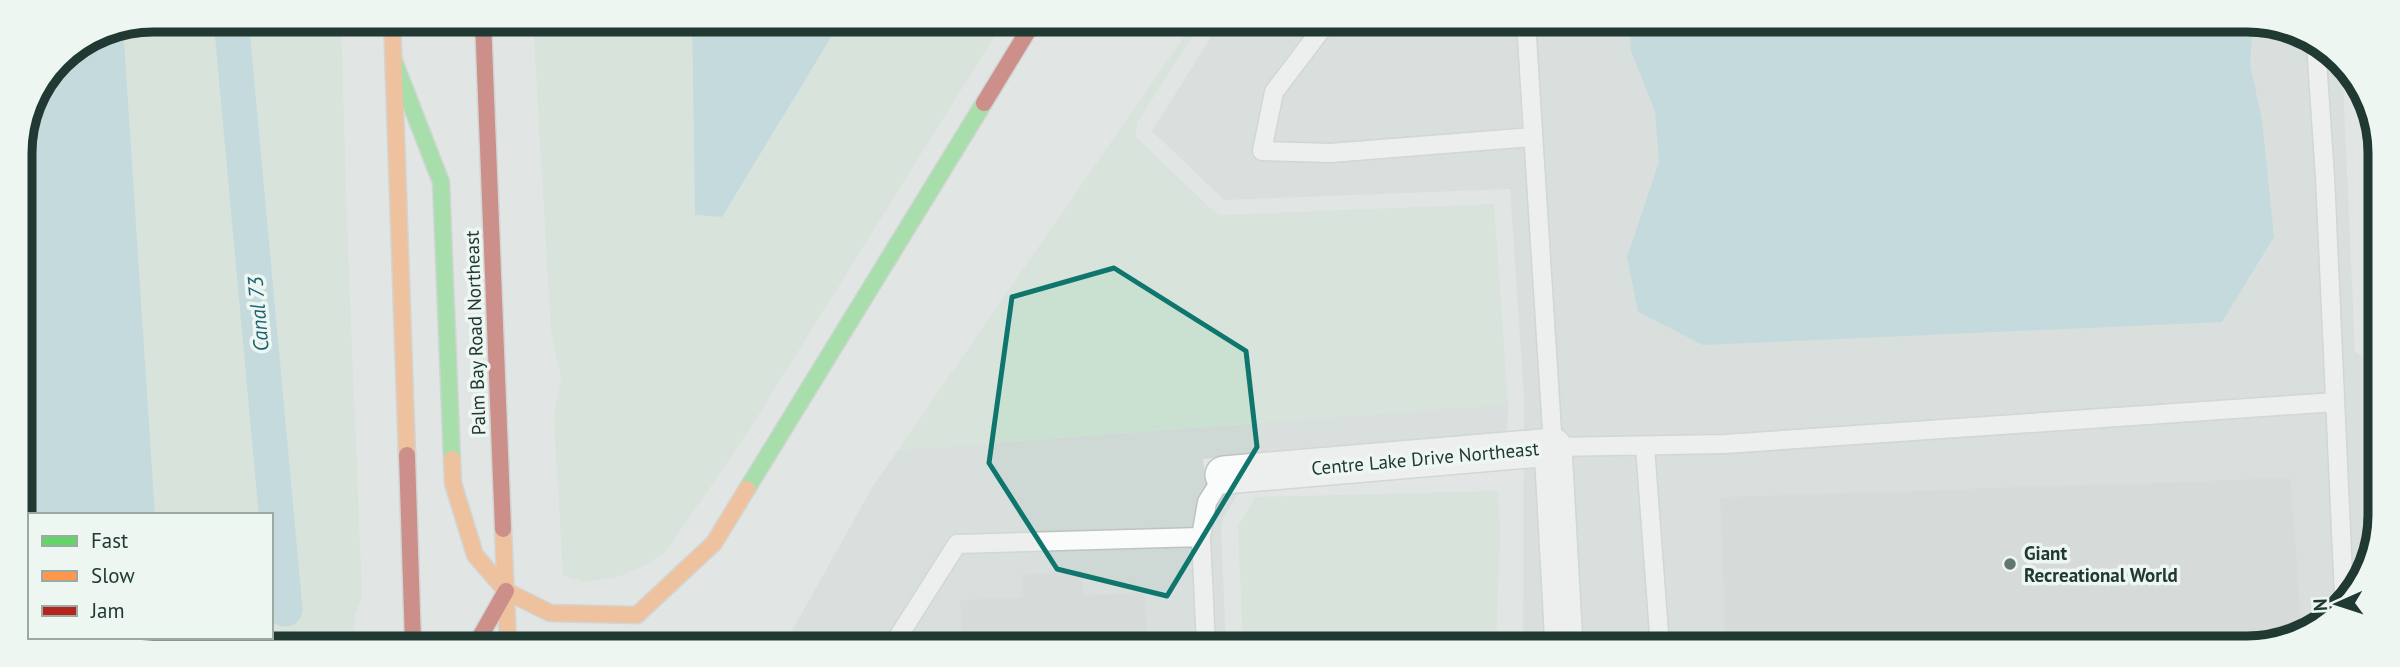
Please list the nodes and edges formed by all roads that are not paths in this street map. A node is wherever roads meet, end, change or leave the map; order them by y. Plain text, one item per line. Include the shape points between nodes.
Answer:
1 (393, 32) edge
2 (484, 32) edge
3 (1027, 32) edge
4 (1319, 32) edge
5 (1527, 32) edge
6 (2317, 53) edge
7 (394, 61) junction
8 (1532, 137) junction
9 (2336, 402) junction
10 (1553, 447) junction
11 (1645, 447) junction
12 (1224, 475) joint
13 (1201, 537) junction
14 (2344, 587) edge
15 (506, 591) junction
16 (1206, 635) edge
17 (1563, 635) edge
18 (1659, 635) edge
19 (413, 636) edge
20 (481, 636) edge
21 (508, 636) edge
22 (899, 636) edge

1 - 7 main road
2 - 15 main road, Palm Bay Road Northeast
3 - 15 main road via 714,543 637,614 550,613
4 - 8 lane via 1274,92 1262,151 1330,153
5 - 8 lane
6 - 9 lane
7 - 15 main road via 441,182 453,484 475,555
7 - 19 main road
8 - 10 lane
9 - 11 lane
9 - 14 lane
10 - 11 lane
10 - 12 street, Centre Lake Drive Northeast
10 - 17 street, Centre Lake Drive Northeast
11 - 18 lane
12 - 13 lane via 1207,502
13 - 16 lane
13 - 22 lane via 957,544
15 - 20 main road
15 - 21 main road, Palm Bay Road Northeast

